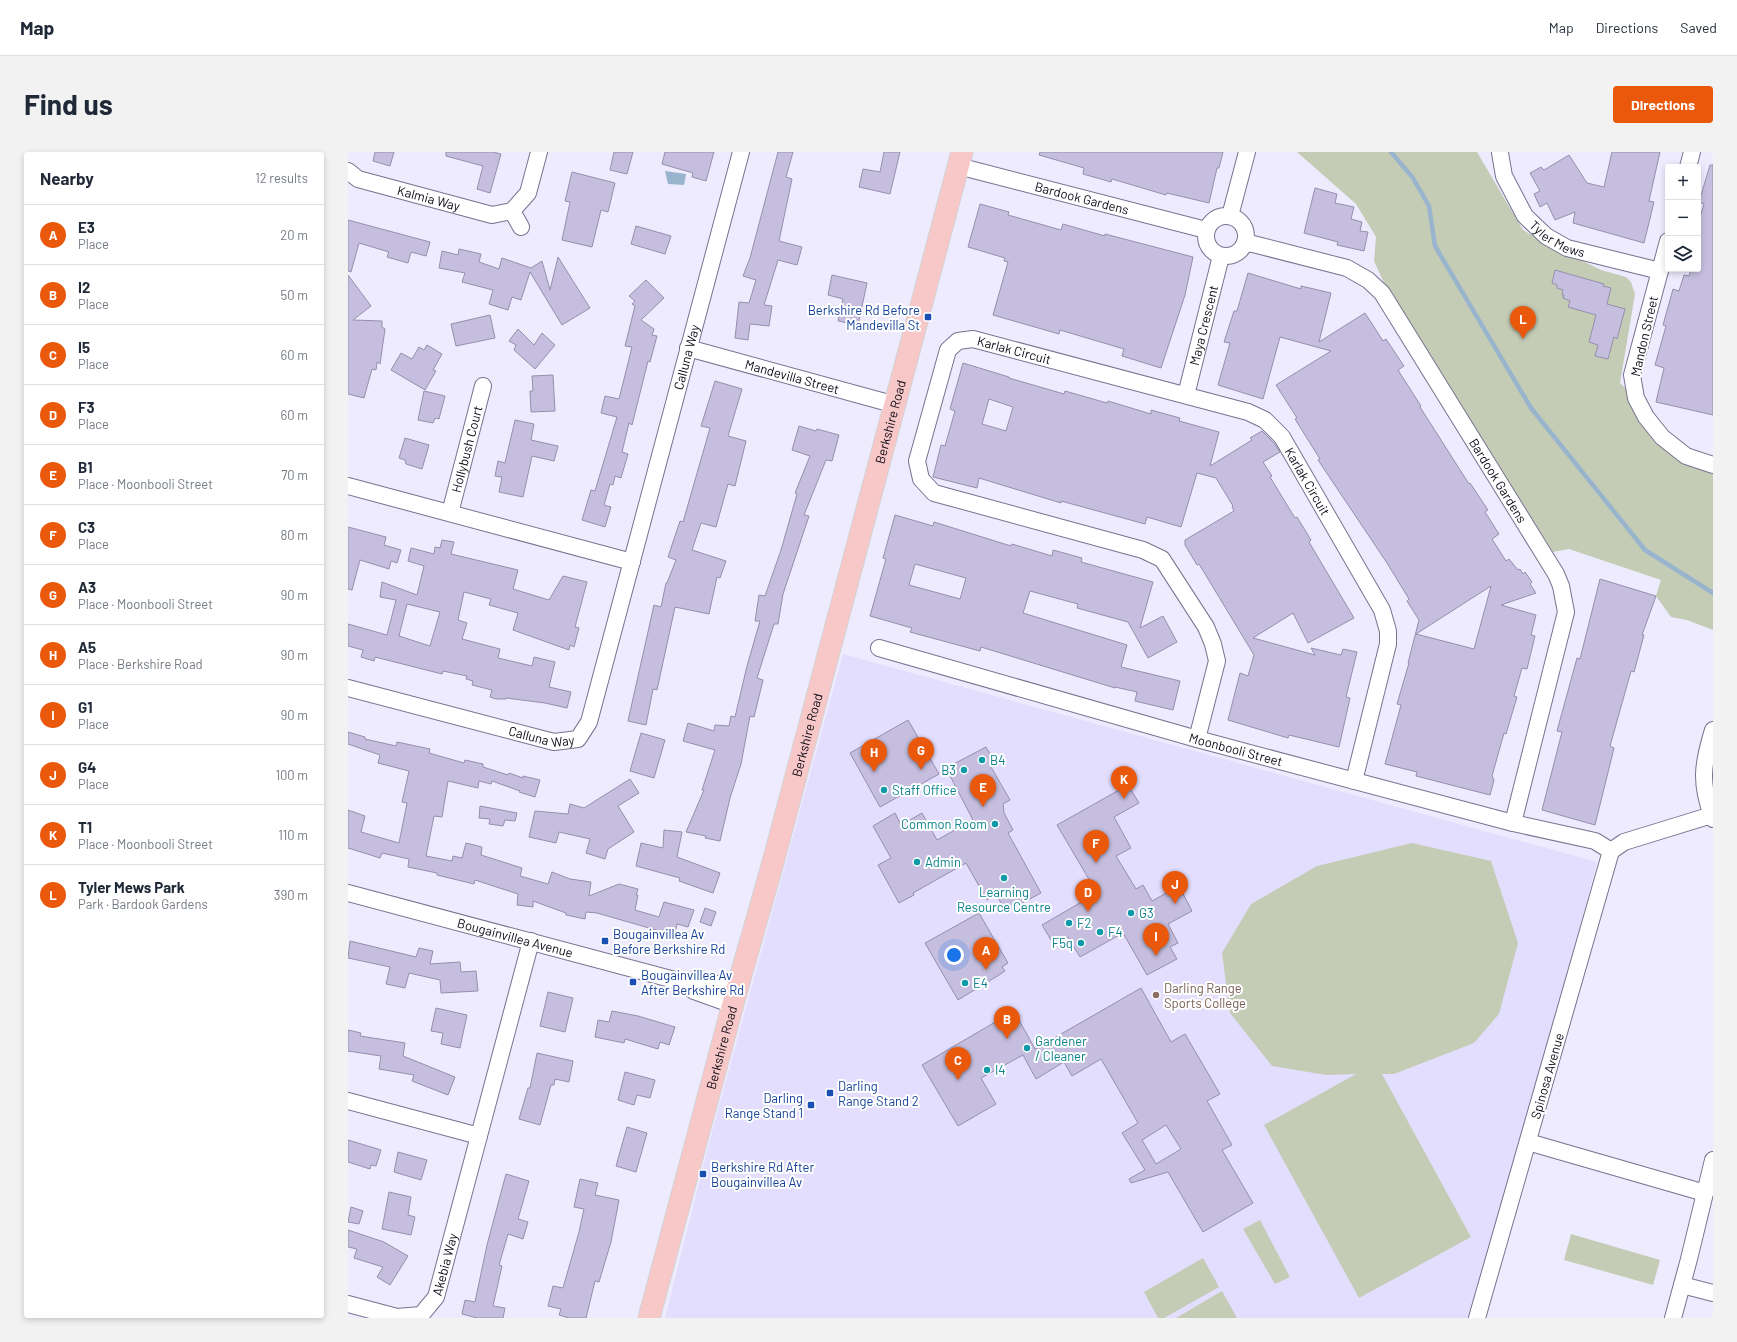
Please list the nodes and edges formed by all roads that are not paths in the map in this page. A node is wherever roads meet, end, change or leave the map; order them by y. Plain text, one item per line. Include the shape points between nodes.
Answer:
1 (539, 152) edge
2 (741, 152) edge
3 (1247, 152) edge
4 (1692, 152) edge
5 (1500, 153) edge
6 (960, 159) edge
7 (1689, 164) edge
8 (348, 171) edge
9 (512, 211) junction
10 (1230, 216) junction
11 (521, 227) dead end
12 (1206, 230) junction
13 (1245, 243) junction
14 (1665, 253) edge
15 (1221, 256) junction
16 (1660, 272) junction
17 (688, 348) junction
18 (483, 386) dead end
19 (1186, 395) junction
20 (896, 405) junction
21 (1713, 465) edge
22 (348, 486) edge
23 (450, 513) junction
24 (632, 562) junction
25 (879, 648) dead end
26 (348, 688) edge
27 (1713, 730) edge
28 (1197, 739) junction
29 (1354, 781) junction
30 (1712, 817) edge
31 (1513, 823) junction
32 (1611, 851) junction
33 (348, 893) edge
34 (531, 942) junction
35 (735, 997) junction
36 (348, 1102) edge
37 (479, 1136) junction
38 (1528, 1142) junction
39 (1713, 1160) edge
40 (1705, 1193) junction
41 (1682, 1285) junction
42 (1713, 1293) edge
43 (348, 1304) edge
44 (649, 1318) edge
45 (1478, 1318) edge
46 (1673, 1318) edge

1 - 9 street via 528,193
2 - 17 street, Calluna Way
3 - 10 street
4 - 7 street
5 - 16 street, Tyler Mews via 1504,176 1522,209 1546,236 1567,248
6 - 12 street, Bardook Gardens
6 - 20 main road, Berkshire Road
8 - 9 street, Kalmia Way via 358,179 492,215
9 - 11 street
10 - 12 street via 1218,217
10 - 13 street via 1237,218 1246,229
12 - 15 street via 1210,249
13 - 15 street via 1238,252
13 - 31 street, Bardook Gardens via 1347,268 1368,280 1382,293 1556,574 1566,612
14 - 16 street, Mandon Street
15 - 19 street, Maya Crescent
16 - 21 street, Mandon Street via 1632,374 1636,398 1662,437 1686,456
17 - 20 street, Mandevilla Street
17 - 24 street, Calluna Way
18 - 23 street, Hollybush Court
19 - 28 street, Karlak Circuit via 973,339 958,341 948,350 917,461 920,479 934,494 1142,550 1162,559 1206,627 1217,661
19 - 29 street, Karlak Circuit via 1259,416 1272,426 1282,437 1382,610 1388,630 1388,644
20 - 35 main road, Berkshire Road
22 - 23 street
23 - 24 street
24 - 26 street, Calluna Way via 589,722 578,739 554,742
25 - 28 street, Moonbooli Street
27 - 30 street via 1703,773 1704,788
28 - 29 street, Moonbooli Street
29 - 31 street, Moonbooli Street
30 - 32 street via 1624,842
31 - 32 street, Moonbooli Street via 1595,841
32 - 38 street, Spinosa Avenue
33 - 34 street, Bougainvillea Avenue
34 - 35 street, Bougainvillea Avenue via 682,982 694,992
34 - 37 street, Akebia Way
35 - 44 main road, Berkshire Road
36 - 37 street
37 - 43 street, Akebia Way via 436,1297 421,1315 405,1317
38 - 40 street
38 - 45 street, Spinosa Avenue
39 - 40 street
40 - 41 street
41 - 42 street
41 - 46 street

